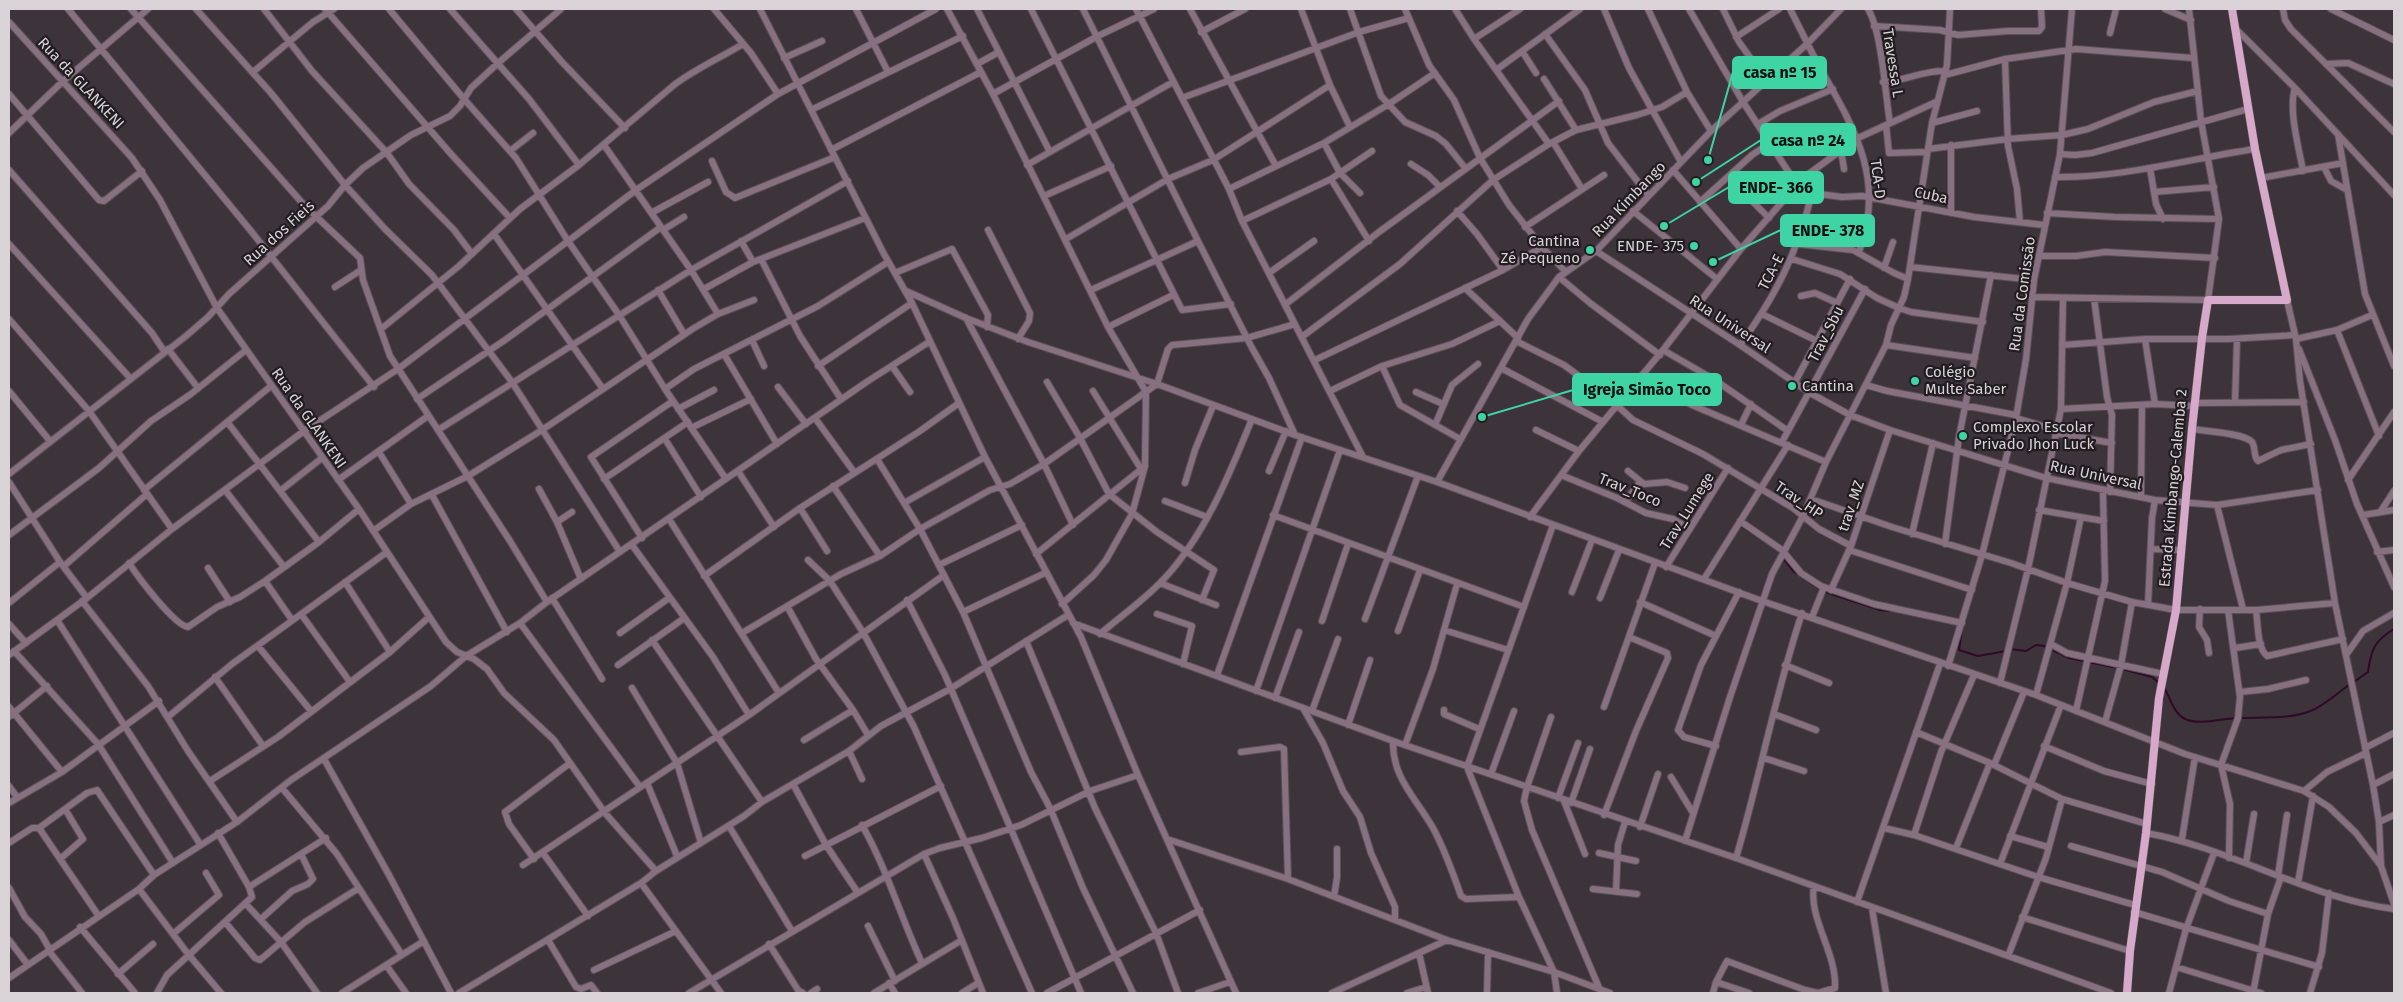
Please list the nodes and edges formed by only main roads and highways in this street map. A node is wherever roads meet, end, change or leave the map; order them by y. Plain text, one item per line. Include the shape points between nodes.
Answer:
1 (2232, 9) edge
2 (2127, 993) edge

1 - 2 main road, Estrada Kimbango-Calemba 2 via 2255,149 2287,300 2208,300 2184,504 2176,610 2160,693

